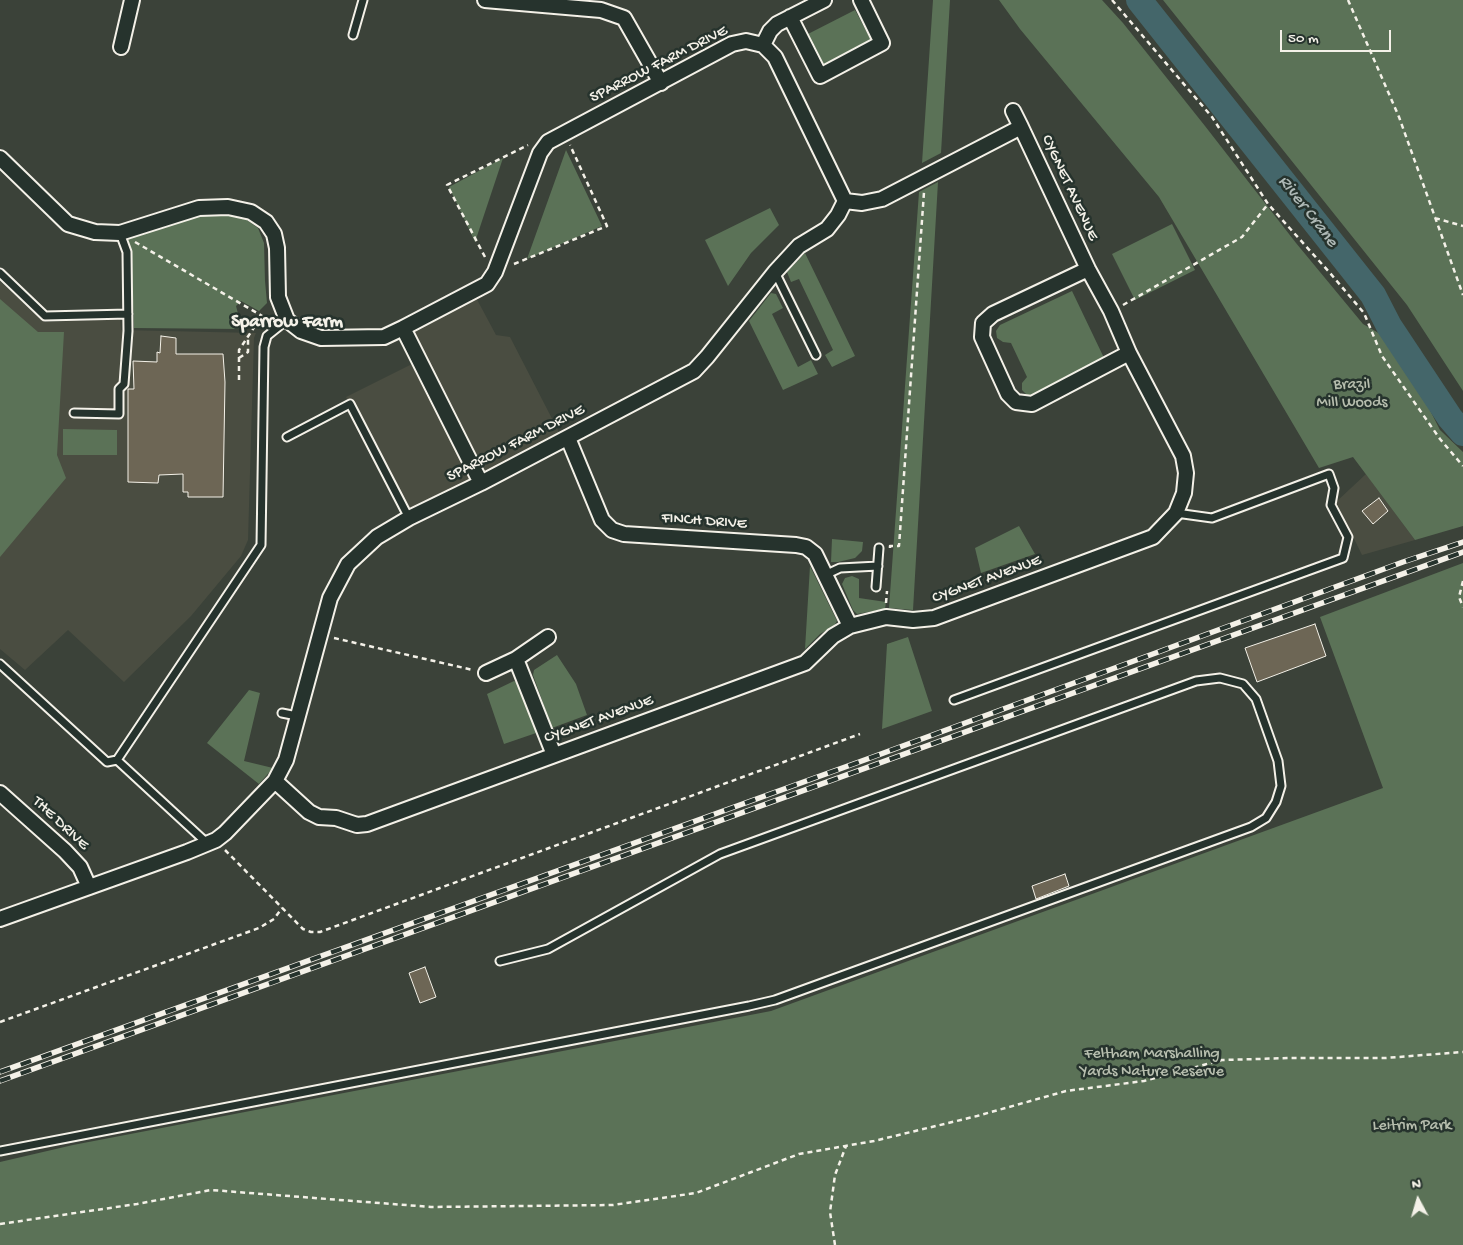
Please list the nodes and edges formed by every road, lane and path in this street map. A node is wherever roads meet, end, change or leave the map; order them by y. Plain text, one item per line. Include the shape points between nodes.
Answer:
1 (132, 0) edge
2 (363, 0) edge
3 (485, 0) edge
4 (824, 0) edge
5 (861, 0) edge
6 (1112, 0) edge
7 (1348, 0) edge
8 (790, 17) junction
9 (353, 35) dead end
10 (763, 45) junction
11 (121, 48) dead end
12 (661, 83) junction
13 (1013, 111) dead end
14 (1021, 128) junction
15 (565, 134) junction
16 (548, 142) junction
17 (0, 158) edge
18 (924, 178) junction
19 (845, 201) junction
20 (1268, 204) junction
21 (1435, 218) junction
22 (1463, 226) edge
23 (120, 233) junction
24 (1088, 269) junction
25 (495, 272) junction
26 (775, 272) junction
27 (0, 273) edge
28 (1463, 295) edge
29 (1111, 311) junction
30 (128, 314) junction
31 (287, 320) junction
32 (403, 328) junction
33 (248, 339) junction
34 (1128, 353) junction
35 (816, 355) dead end
36 (239, 358) junction
37 (239, 380) dead end
38 (74, 413) dead end
39 (287, 437) dead end
40 (568, 438) junction
41 (1463, 466) edge
42 (481, 483) junction
43 (1176, 513) junction
44 (408, 518) junction
45 (879, 548) dead end
46 (889, 555) dead end
47 (878, 566) junction
48 (825, 575) junction
49 (1463, 581) edge
50 (876, 587) dead end
51 (887, 590) dead end
52 (1463, 607) edge
53 (886, 617) junction
54 (850, 626) junction
55 (319, 634) junction
56 (548, 637) dead end
57 (516, 658) junction
58 (0, 664) edge
59 (486, 673) joint
60 (954, 700) dead end
61 (282, 713) dead end
62 (297, 716) junction
63 (860, 734) dead end
64 (554, 755) junction
65 (117, 760) junction
66 (275, 781) junction
67 (0, 793) edge
68 (212, 842) junction
69 (88, 887) junction
70 (282, 908) junction
71 (0, 919) edge
72 (500, 961) dead end
73 (0, 1022) edge
74 (1463, 1052) edge
75 (846, 1146) junction
76 (0, 1151) edge
77 (0, 1224) edge
78 (835, 1245) edge

1 - 11 street
2 - 9 lane
3 - 12 street via 601,10 624,18
4 - 8 street
5 - 8 street via 882,43 820,76
6 - 20 path via 1212,117
7 - 21 path via 1399,117
8 - 10 street via 770,31
10 - 12 street, SPARROW FARM DRIVE via 746,41 732,44
10 - 19 street via 775,57
12 - 15 street, SPARROW FARM DRIVE
13 - 14 street, CYGNET AVENUE
14 - 18 street, CYGNET AVENUE
14 - 24 street, CYGNET AVENUE
15 - 16 street, SPARROW FARM DRIVE
15 - 25 path via 607,226
16 - 25 street via 540,153
16 - 25 path via 538,140 447,185
17 - 23 street via 68,224 95,232
18 - 19 street, CYGNET AVENUE via 882,199 862,203
18 - 46 path via 899,546 890,546
19 - 26 street, SPARROW FARM DRIVE via 827,229 799,246
20 - 29 path via 1242,237
20 - 41 path via 1364,313 1382,356 1440,439
21 - 22 path
21 - 28 path
23 - 30 lane via 128,252
23 - 31 street via 199,208 228,207 251,212 266,222 274,234 278,297
23 - 33 path via 271,322 257,323
24 - 29 street, CYGNET AVENUE
24 - 34 street via 993,314 983,323 982,337 1008,394 1016,402 1032,404
25 - 32 street via 487,284
26 - 35 lane
26 - 40 street, SPARROW FARM DRIVE via 694,371
27 - 30 lane via 45,316
29 - 34 street, CYGNET AVENUE
30 - 38 lane via 119,414
31 - 32 street via 301,331 321,338 384,337
31 - 65 lane via 267,336 264,347 261,545
32 - 42 street
33 - 36 path via 239,350
33 - 36 path via 248,352
34 - 43 street, CYGNET AVENUE via 1183,456 1186,473 1184,494
36 - 37 path
39 - 44 lane via 350,404
40 - 42 street, SPARROW FARM DRIVE
40 - 48 street, FINCH DRIVE via 602,520 612,530 624,534 806,547 815,554
42 - 44 street, SPARROW FARM DRIVE
43 - 53 street, CYGNET AVENUE via 1153,537 934,618
43 - 60 lane via 1212,518 1329,474 1334,488 1331,505 1348,537 1343,558
44 - 55 street, SPARROW FARM DRIVE via 377,537 348,564 330,598
45 - 47 lane
47 - 48 lane via 840,568
47 - 50 lane
48 - 54 street, FINCH DRIVE
49 - 52 path via 1459,597
51 - 53 path
53 - 54 street, CYGNET AVENUE
54 - 64 street, CYGNET AVENUE via 833,636 805,663
55 - 59 path
55 - 62 street, SPARROW FARM DRIVE
56 - 57 street
57 - 59 street
57 - 64 street
58 - 65 lane via 107,762
61 - 62 lane
62 - 66 street, SPARROW FARM DRIVE via 286,760
63 - 70 path via 320,932 303,929
64 - 66 street, CYGNET AVENUE via 367,824 356,825 336,818 319,817
65 - 68 lane
66 - 68 street, SPARROW FARM DRIVE
67 - 69 street, THE DRIVE via 65,851 80,868
68 - 69 street, SPARROW FARM DRIVE
68 - 70 path
69 - 71 street, SPARROW FARM DRIVE
70 - 73 path via 274,920 260,928
72 - 76 lane via 548,949 720,854 1196,681 1220,678 1243,684 1256,699 1278,761 1281,786 1276,802 1266,818 1251,827 775,1000
74 - 75 path via 1385,1058 1222,1060 1144,1081 1066,1091 977,1116
75 - 77 path via 799,1154 696,1193 613,1205 431,1208 211,1190
75 - 78 path via 835,1175 830,1212

